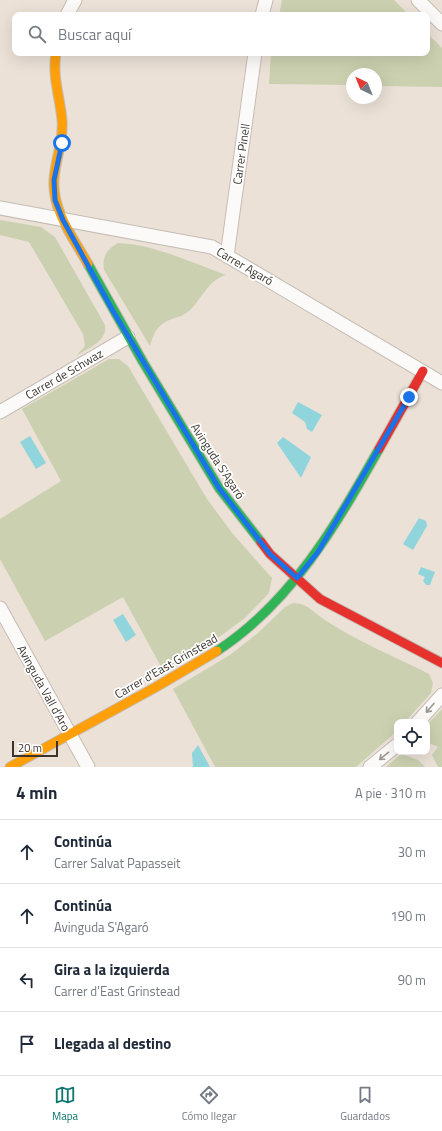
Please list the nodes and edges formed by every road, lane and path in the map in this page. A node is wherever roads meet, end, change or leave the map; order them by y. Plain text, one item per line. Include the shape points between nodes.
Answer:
1 (75, 0) edge
2 (266, 0) edge
3 (418, 0) edge
4 (69, 12) edge
5 (263, 12) edge
6 (442, 24) edge
7 (56, 56) edge
8 (255, 56) edge
9 (0, 208) edge
10 (63, 220) junction
11 (227, 256) junction
12 (128, 337) junction
13 (423, 371) junction
14 (442, 383) edge
15 (0, 412) edge
16 (297, 578) junction
17 (0, 608) edge
18 (442, 663) edge
19 (442, 695) edge
20 (421, 719) edge
21 (70, 735) junction
22 (394, 747) edge
23 (10, 767) edge
24 (88, 767) edge
25 (370, 767) edge

1 - 4 street
2 - 5 street
3 - 6 street
7 - 10 street, Avinguda S'Agaró via 54,66 62,119 62,143 54,180 55,200
8 - 11 street, Carrer Pinell
9 - 10 street, Carrer Agaró
10 - 11 street, Carrer Agaró via 212,247
10 - 12 street, Avinguda S'Agaró
11 - 13 street, Carrer Agaró
12 - 15 street, Carrer de Schwaz
12 - 16 street, Avinguda S'Agaró via 219,488 270,554
13 - 14 street, Carrer Agaró
13 - 16 street, Carrer d'East Grinstead via 318,552
16 - 18 street, Avinguda S'Agaró via 320,599
16 - 21 street, Carrer d'East Grinstead via 248,629 216,653
17 - 21 street, Avinguda Vall d'Aro
19 -> 20 street
21 - 23 street, Carrer d'East Grinstead
21 - 24 street, Avinguda Vall d'Aro
22 -> 25 street

